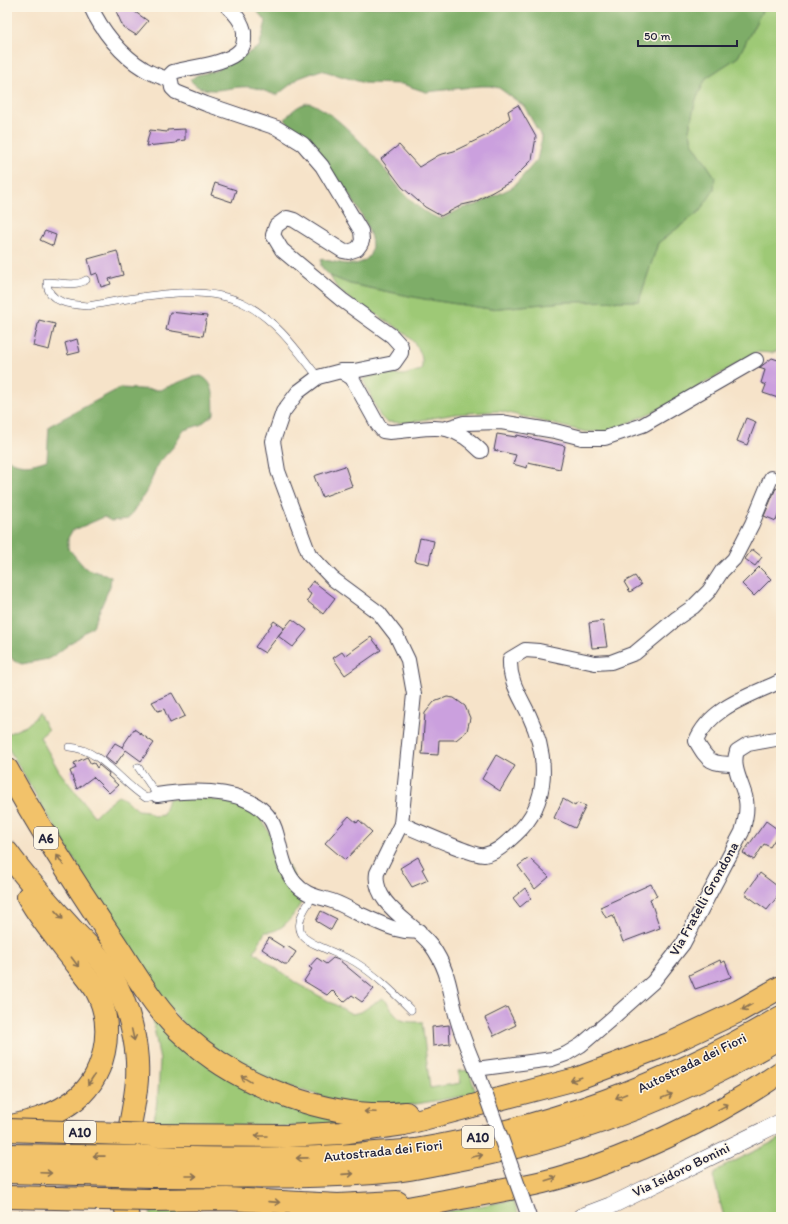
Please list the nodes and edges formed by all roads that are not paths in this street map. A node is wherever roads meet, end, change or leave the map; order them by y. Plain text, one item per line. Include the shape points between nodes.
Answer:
1 (91, 7) edge
2 (228, 7) edge
3 (170, 80) junction
4 (86, 280) dead end
5 (756, 360) dead end
6 (341, 370) junction
7 (318, 377) junction
8 (447, 428) junction
9 (481, 451) dead end
10 (771, 478) dead end
11 (781, 682) edge
12 (781, 738) edge
13 (69, 747) dead end
14 (735, 764) junction
15 (138, 767) dead end
16 (7, 769) edge
17 (157, 795) junction
18 (401, 824) junction
19 (7, 852) edge
20 (7, 860) edge
21 (313, 897) junction
22 (89, 904) junction
23 (419, 931) junction
24 (781, 987) edge
25 (411, 1010) dead end
26 (781, 1017) edge
27 (781, 1037) edge
28 (781, 1072) edge
29 (478, 1074) junction
30 (465, 1107) junction
31 (781, 1122) edge
32 (7, 1129) edge
33 (7, 1155) edge
34 (152, 1167) junction
35 (7, 1172) edge
36 (7, 1197) edge
37 (458, 1198) junction
38 (147, 1208) edge
39 (128, 1217) edge
40 (263, 1217) edge
41 (374, 1217) edge
42 (529, 1217) edge
43 (581, 1217) edge

1 - 3 street via 117,46 131,59 144,69
2 - 3 street via 244,29 241,49 233,56 219,61 173,72
3 - 6 street via 176,92 277,128 303,144 322,166 355,220 363,236 360,245 352,251 343,251 287,218 276,226 273,235 282,250 342,300 392,336 401,346 401,353 394,363 354,371
4 - 7 lane via 73,284 47,282 47,287 52,296 61,301 88,306 174,294 213,294 231,298 246,304 278,328
5 - 8 street via 643,425 605,438 582,438 501,422 464,423
6 - 7 street
6 - 8 street via 352,378 383,430 390,432
7 - 18 street via 298,392 283,412 273,441 278,471 309,554 333,579 379,613 396,635 408,660 414,694
8 - 9 street via 473,443
10 - 18 street via 734,559 693,607 635,653 611,662 595,663 525,650 510,659 512,682 530,717 544,770 543,784 524,826 496,852 482,856
11 - 14 street via 721,709 701,730 696,741 706,758 719,764
12 - 14 street via 748,744 737,751
13 - 17 lane via 81,748 95,755 146,798
14 - 29 street, Via Fratelli Grondona via 746,801 742,832 682,944 653,982 566,1054
15 - 17 lane
22 -> 16 highway, A6 via 49,843
17 - 21 street via 185,792 228,794 260,807 275,828 287,871 295,883
18 - 23 street via 376,873 375,882 377,890 392,909
19 -> 39 highway via 43,898 96,954 111,974 129,1017 136,1045 137,1075 122,1170
20 -> 32 highway via 30,901 96,991 107,1030 100,1065 92,1081 71,1104
21 - 23 street via 333,902 406,933
21 - 25 lane via 301,917 303,936 355,962 382,982
30 -> 22 highway via 397,1114 354,1112 318,1106 252,1083 186,1038 159,1009
22 - 38 highway via 132,987 148,1035 151,1054 150,1098 138,1154 138,1168
23 - 29 street via 444,967 451,985 459,1024
24 -> 30 highway, A10 via 739,1011 670,1044 576,1079
26 -> 34 highway, Autostrada dei Fiori / A10 via 664,1078 610,1100 527,1127 414,1150 322,1158
34 -> 27 highway, Autostrada dei Fiori / A10 via 307,1176 396,1171 477,1156 532,1143 644,1105 747,1057
37 -> 28 highway via 545,1181 589,1168 689,1126
29 - 42 street, bridge
30 -> 32 highway, A10, bridge via 404,1124 341,1133 288,1136 153,1135
31 - 43 street, Via Isidoro Bonini via 610,1206
34 -> 33 highway, Autostrada dei Fiori, bridge
35 -> 34 highway, Autostrada dei Fiori / A10, bridge
36 - 38 highway, bridge
38 -> 37 highway via 227,1199 338,1205
37 - 41 highway
38 - 40 highway via 235,1208

